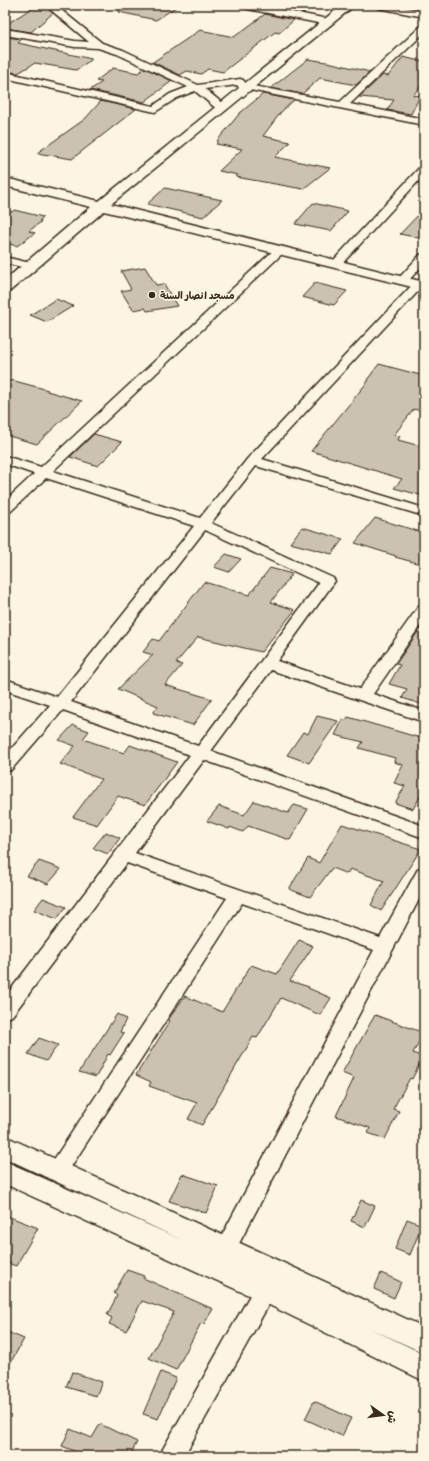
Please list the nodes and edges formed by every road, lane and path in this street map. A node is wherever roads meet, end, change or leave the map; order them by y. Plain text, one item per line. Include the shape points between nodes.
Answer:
1 (49, 5) edge
2 (244, 5) edge
3 (349, 5) edge
4 (378, 5) edge
5 (424, 14) edge
6 (328, 22) junction
7 (424, 28) edge
8 (5, 32) edge
9 (99, 46) junction
10 (5, 75) edge
11 (197, 88) junction
12 (247, 89) junction
13 (342, 106) junction
14 (222, 108) junction
15 (424, 122) edge
16 (424, 169) edge
17 (5, 182) edge
18 (101, 206) junction
19 (280, 250) junction
20 (424, 257) edge
21 (5, 260) edge
22 (336, 264) junction
23 (30, 266) junction
24 (403, 280) junction
25 (421, 285) edge
26 (5, 288) edge
27 (5, 460) edge
28 (253, 461) junction
29 (44, 472) junction
30 (5, 509) edge
31 (424, 512) edge
32 (203, 524) junction
33 (424, 609) edge
34 (267, 663) junction
35 (5, 684) edge
36 (363, 696) junction
37 (61, 703) junction
38 (424, 717) edge
39 (201, 753) junction
40 (5, 766) edge
41 (424, 832) edge
42 (123, 855) junction
43 (424, 873) edge
44 (238, 895) junction
45 (385, 947) junction
46 (5, 1011) edge
47 (5, 1146) edge
48 (58, 1170) junction
49 (5, 1172) edge
50 (226, 1248) junction
51 (270, 1280) junction
52 (424, 1340) edge
53 (424, 1368) edge
54 (171, 1456) edge

1 - 9 street
2 - 6 street
3 - 6 street
4 - 5 street
6 - 12 street
7 - 13 street
8 - 9 street
9 - 11 street via 120,52
10 - 11 street via 155,109 164,101
11 - 12 street via 240,82
11 - 14 street
12 - 13 street
12 - 14 street
13 - 15 street
14 - 18 street
16 - 22 street
17 - 18 street
18 - 19 street
18 - 23 street
19 - 22 street
19 - 29 street
20 - 24 street
21 - 23 street
22 - 24 street
23 - 26 street
24 - 25 street
25 - 28 street
27 - 29 street
28 - 31 street
28 - 32 street
29 - 30 street
29 - 32 street
32 - 34 street via 328,580
32 - 37 street
33 - 36 street
34 - 36 street
34 - 39 street
35 - 37 street
36 - 38 street
37 - 39 street
37 - 40 street
39 - 41 street
39 - 42 street
42 - 44 street
42 - 46 street
43 - 45 street
44 - 45 street
44 - 48 street
45 - 50 street
47 - 48 street
48 - 50 street
49 - 51 street
50 - 51 street
51 - 52 street
51 - 53 street
51 - 54 street

